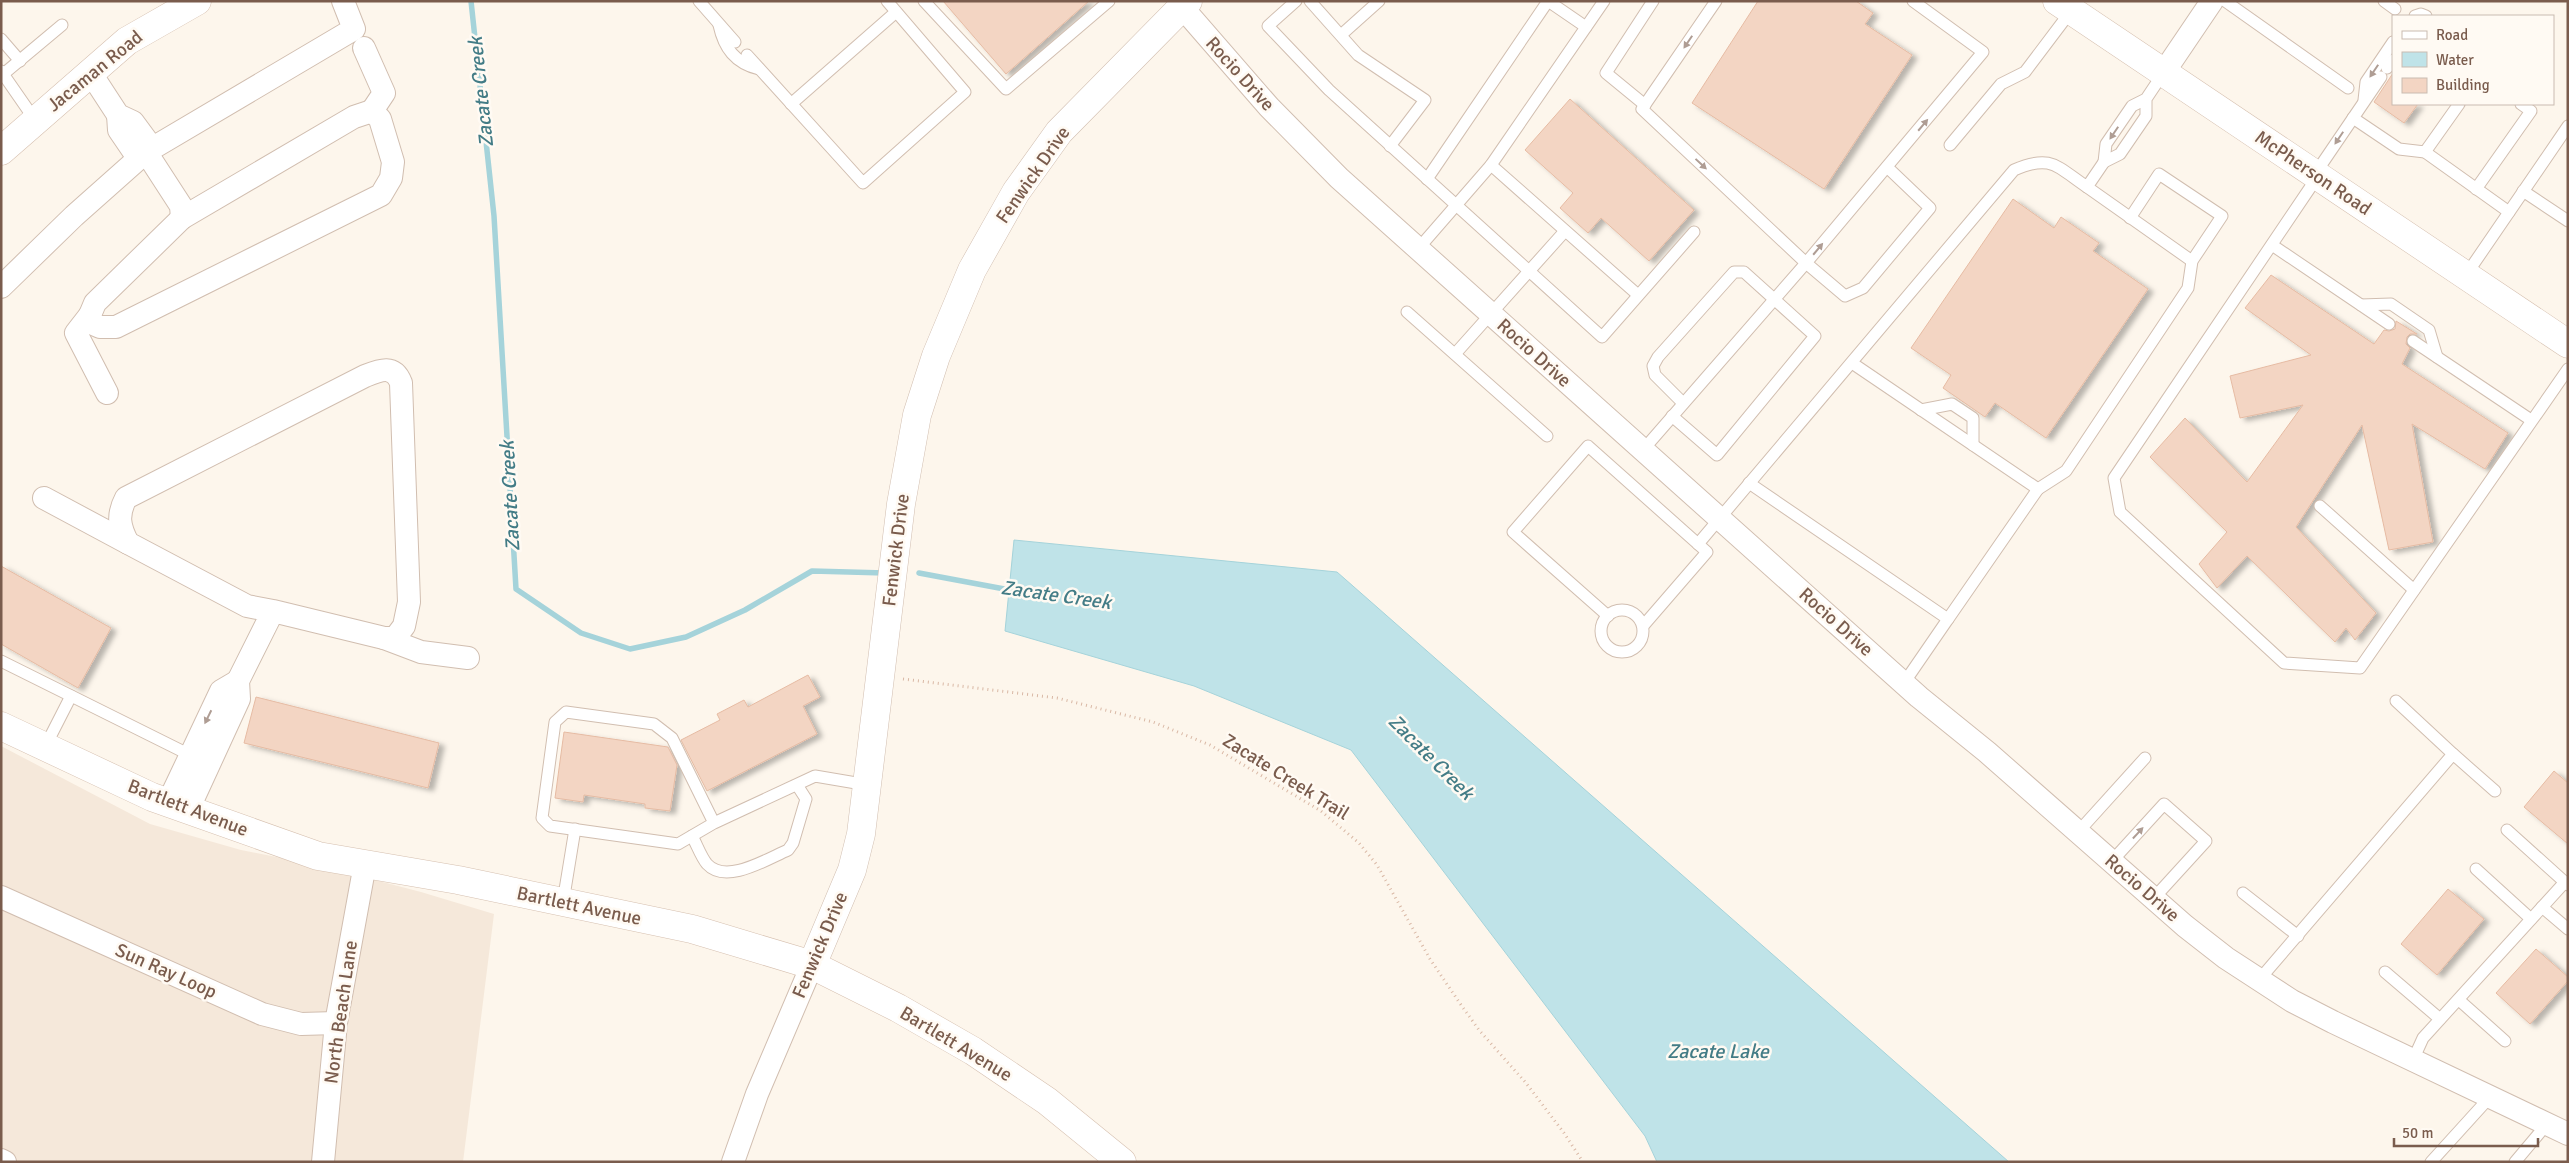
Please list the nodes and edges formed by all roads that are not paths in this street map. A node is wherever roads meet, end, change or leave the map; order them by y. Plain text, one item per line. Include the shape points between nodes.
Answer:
1 (343, 1) edge
2 (699, 1) edge
3 (887, 1) edge
4 (924, 1) edge
5 (1109, 1) edge
6 (1296, 1) edge
7 (1310, 1) edge
8 (1379, 1) edge
9 (1547, 1) edge
10 (1604, 1) edge
11 (1653, 1) edge
12 (1716, 1) edge
13 (1913, 1) edge
14 (2212, 1) edge
15 (2225, 1) edge
16 (2384, 1) edge
17 (195, 2) edge
18 (1185, 4) edge
19 (2065, 5) edge
20 (2395, 9) dead end
21 (896, 12) junction
22 (62, 25) dead end
23 (720, 25) junction
24 (1586, 27) junction
25 (1341, 35) junction
26 (1, 38) edge
27 (735, 42) dead end
28 (2392, 43) edge
29 (364, 48) dead end
30 (747, 56) dead end
31 (20, 61) junction
32 (2387, 68) edge
33 (759, 69) junction
34 (90, 72) junction
35 (2164, 72) junction
36 (2, 73) edge
37 (2348, 88) dead end
38 (2146, 98) junction
39 (2364, 103) junction
40 (791, 104) junction
41 (1645, 105) junction
42 (2458, 105) edge
43 (2522, 105) edge
44 (372, 111) junction
45 (2353, 118) junction
46 (36, 120) junction
47 (2568, 126) edge
48 (1950, 145) dead end
49 (1390, 146) junction
50 (1, 151) edge
51 (146, 152) junction
52 (2425, 152) junction
53 (2104, 162) junction
54 (1491, 165) junction
55 (1887, 167) junction
56 (2316, 175) junction
57 (1427, 179) junction
58 (2087, 187) junction
59 (2476, 188) junction
60 (2523, 191) junction
61 (1455, 206) junction
62 (2509, 212) junction
63 (182, 218) junction
64 (2130, 218) junction
65 (2568, 221) edge
66 (1565, 231) junction
67 (1694, 232) dead end
68 (2272, 245) junction
69 (1418, 249) junction
70 (2192, 261) junction
71 (1806, 263) junction
72 (1528, 271) junction
73 (2465, 275) junction
74 (1, 287) edge
75 (1638, 295) junction
76 (1773, 301) junction
77 (2361, 305) junction
78 (1407, 312) dead end
79 (1490, 314) junction
80 (90, 315) junction
81 (2389, 324) dead end
82 (2414, 341) dead end
83 (2568, 344) edge
84 (1455, 354) junction
85 (2437, 356) junction
86 (1852, 363) junction
87 (2568, 369) edge
88 (107, 393) dead end
89 (1683, 404) junction
90 (1921, 410) junction
91 (1672, 416) junction
92 (2530, 420) junction
93 (1547, 436) dead end
94 (1974, 445) junction
95 (1643, 450) junction
96 (1749, 484) junction
97 (2038, 489) junction
98 (44, 498) dead end
99 (2320, 506) dead end
100 (1719, 518) junction
101 (128, 543) junction
102 (1698, 544) junction
103 (2414, 590) junction
104 (272, 611) junction
105 (1608, 616) junction
106 (1948, 619) junction
107 (1642, 626) junction
108 (384, 638) junction
109 (468, 658) dead end
110 (1, 661) edge
111 (238, 681) junction
112 (1904, 683) junction
113 (70, 696) junction
114 (2396, 701) dead end
115 (1, 726) edge
116 (45, 747) junction
117 (2453, 754) junction
118 (190, 755) junction
119 (2145, 758) dead end
120 (797, 785) junction
121 (868, 785) junction
122 (2495, 791) dead end
123 (178, 806) junction
124 (714, 823) junction
125 (575, 829) junction
126 (2507, 830) dead end
127 (2079, 831) junction
128 (692, 836) junction
129 (2112, 861) junction
130 (365, 864) junction
131 (2476, 869) dead end
132 (2566, 884) edge
133 (2243, 893) dead end
134 (1, 897) edge
135 (2154, 898) junction
136 (563, 902) junction
137 (2542, 907) junction
138 (2531, 919) junction
139 (2568, 929) edge
140 (2298, 936) junction
141 (812, 965) junction
142 (2385, 972) dead end
143 (2259, 980) junction
144 (2458, 1000) junction
145 (2440, 1019) junction
146 (336, 1023) junction
147 (2505, 1042) dead end
148 (2413, 1060) junction
149 (2490, 1097) junction
150 (2547, 1124) junction
151 (2568, 1134) edge
152 (1, 1160) edge
153 (5, 1162) edge
154 (323, 1162) edge
155 (733, 1162) edge
156 (1122, 1162) edge
157 (2431, 1162) edge
158 (2515, 1162) edge

1 - 51 street via 354,29
2 - 23 lane
3 - 21 lane
4 - 5 lane via 1006,89
6 - 49 lane via 1268,26 1329,90
7 - 25 lane
8 - 25 lane
9 - 24 lane
9 - 57 lane
10 - 24 lane
11 - 41 lane via 1606,73
12 -> 41 lane
55 -> 13 lane via 1983,52
14 - 35 street
15 - 37 lane
16 - 20 lane
17 - 34 main road, Jacaman Road via 127,41
18 - 69 street, Rocio Drive via 1269,107 1339,178
18 - 121 main road, Fenwick Drive via 1060,132 1016,192 972,270 936,356 917,415 901,504
19 - 35 main road, McPherson Road
19 - 48 lane via 2024,72 2001,84
21 - 40 lane
21 - 40 lane via 965,92 863,183
22 - 31 lane
23 - 27 lane
23 - 33 lane via 723,43 744,65
24 - 54 lane
25 - 49 lane via 1358,55 1425,100
26 - 31 lane
28 -> 39 lane via 2366,82
29 - 44 street via 384,93
30 - 33 lane
31 - 36 lane
32 - 39 lane
33 - 40 lane
34 - 46 main road, Jacaman Road
34 - 51 street via 118,115 119,130 134,152
35 - 38 lane
35 - 56 main road, McPherson Road
36 - 46 lane
38 -> 53 lane via 2132,106 2106,144
38 - 53 lane via 2146,116 2120,154
39 - 45 lane
41 -> 71 lane via 1642,109
42 - 52 lane
43 - 59 lane via 2531,111
44 - 63 street via 354,117
44 - 80 street via 380,119 393,162 391,178 381,195 116,326 100,327 93,324
45 - 52 lane via 2398,149
45 -> 56 lane
46 - 50 main road, Jacaman Road
47 - 60 lane
49 - 57 lane
51 - 63 street via 181,206
51 - 74 street
52 - 59 lane
53 - 58 lane
54 - 61 lane
54 - 66 lane
71 -> 55 lane
55 - 71 lane via 1930,208 1863,288 1845,296
56 - 68 lane
56 - 73 main road, McPherson Road
57 - 61 lane
58 - 64 lane
58 - 86 lane via 2049,162 2032,162 2014,170
59 - 62 lane
60 - 62 lane
60 - 65 lane
61 - 69 lane
61 - 72 lane
62 - 73 lane
63 - 80 street via 96,303
64 - 70 lane
64 - 70 lane via 2159,174 2222,216
66 - 72 lane
66 - 75 lane
67 - 75 lane
68 - 77 lane
68 - 103 lane via 2114,478 2120,512 2284,663 2360,668
69 - 79 street, Rocio Drive
70 - 97 lane via 2188,288 2066,471
71 - 76 lane
72 - 75 lane via 1602,337
72 - 79 lane
73 - 83 main road, McPherson Road
76 - 89 lane
76 - 89 lane via 1744,272 1734,272 1664,350 1653,366 1655,375
76 - 91 lane via 1815,336 1717,454
77 - 81 lane
77 - 85 lane via 2391,304 2429,330
78 - 84 lane
79 - 84 lane
79 - 95 street, Rocio Drive
80 - 88 street via 76,333
82 - 85 lane
84 - 93 lane
85 - 92 lane
86 - 90 lane
86 - 96 lane
87 - 92 lane
89 - 91 lane
90 - 94 lane
90 - 94 lane via 1952,404 1966,413 1973,418
91 - 95 lane
92 - 103 lane
94 - 97 lane
95 - 100 street, Rocio Drive
96 - 100 lane
96 - 106 lane
97 - 106 lane
98 - 101 street
99 - 103 lane
100 - 102 lane
100 - 112 street, Rocio Drive
101 - 104 street via 248,606
101 - 108 street via 120,528 119,510 126,498 366,376 382,369 393,371 401,383 410,602 404,626 396,638
102 - 105 lane via 1588,446 1513,532
102 - 107 lane via 1707,552
104 - 108 street
104 - 111 street
105 - 107 lane via 1628,611 1640,620
105 - 107 lane via 1601,635 1607,646 1620,652 1633,650 1638,645
106 - 112 lane
108 - 109 street via 421,652
110 - 113 lane
111 -> 118 street via 221,692
111 - 123 street via 239,699
112 - 127 street, Rocio Drive
113 - 116 lane
113 - 118 lane
114 - 117 lane
115 - 116 main road, Bartlett Avenue
116 - 123 main road, Bartlett Avenue
117 - 122 lane
117 - 140 lane
118 - 123 street
119 - 127 lane
120 - 121 lane via 815,776
120 - 124 lane
120 - 128 lane via 806,799 788,850 730,874 707,864
121 - 141 main road, Fenwick Drive via 852,870
123 - 130 main road, Bartlett Avenue via 318,856
124 - 125 lane via 672,738 654,724 566,712 555,722 542,818 550,826
124 - 128 lane
125 - 128 lane via 678,844
125 - 136 lane
126 - 132 lane
127 - 129 street, Rocio Drive
129 - 135 street, Rocio Drive
129 -> 135 lane via 2164,804 2206,841
130 - 136 main road, Bartlett Avenue
130 - 146 street, North Beach Lane
131 - 138 lane
132 - 137 lane
133 - 140 lane
134 - 146 street, Sun Ray Loop via 262,1014 301,1024
135 - 143 street, Rocio Drive via 2226,958
136 - 141 main road, Bartlett Avenue via 692,930
137 - 138 lane
137 - 139 lane
138 - 144 lane
140 - 143 lane
141 - 155 street, Fenwick Drive via 756,1094
141 - 156 main road, Bartlett Avenue via 898,1008 972,1051 1047,1101
142 - 145 lane
143 - 148 street, Rocio Drive via 2332,1022
144 - 145 lane
144 - 147 lane
145 - 148 lane via 2423,1038
146 - 154 street, North Beach Lane
148 - 149 street, Rocio Drive
149 - 150 street, Rocio Drive
149 - 157 lane
150 - 151 street, Rocio Drive
150 - 158 lane
152 - 153 street

